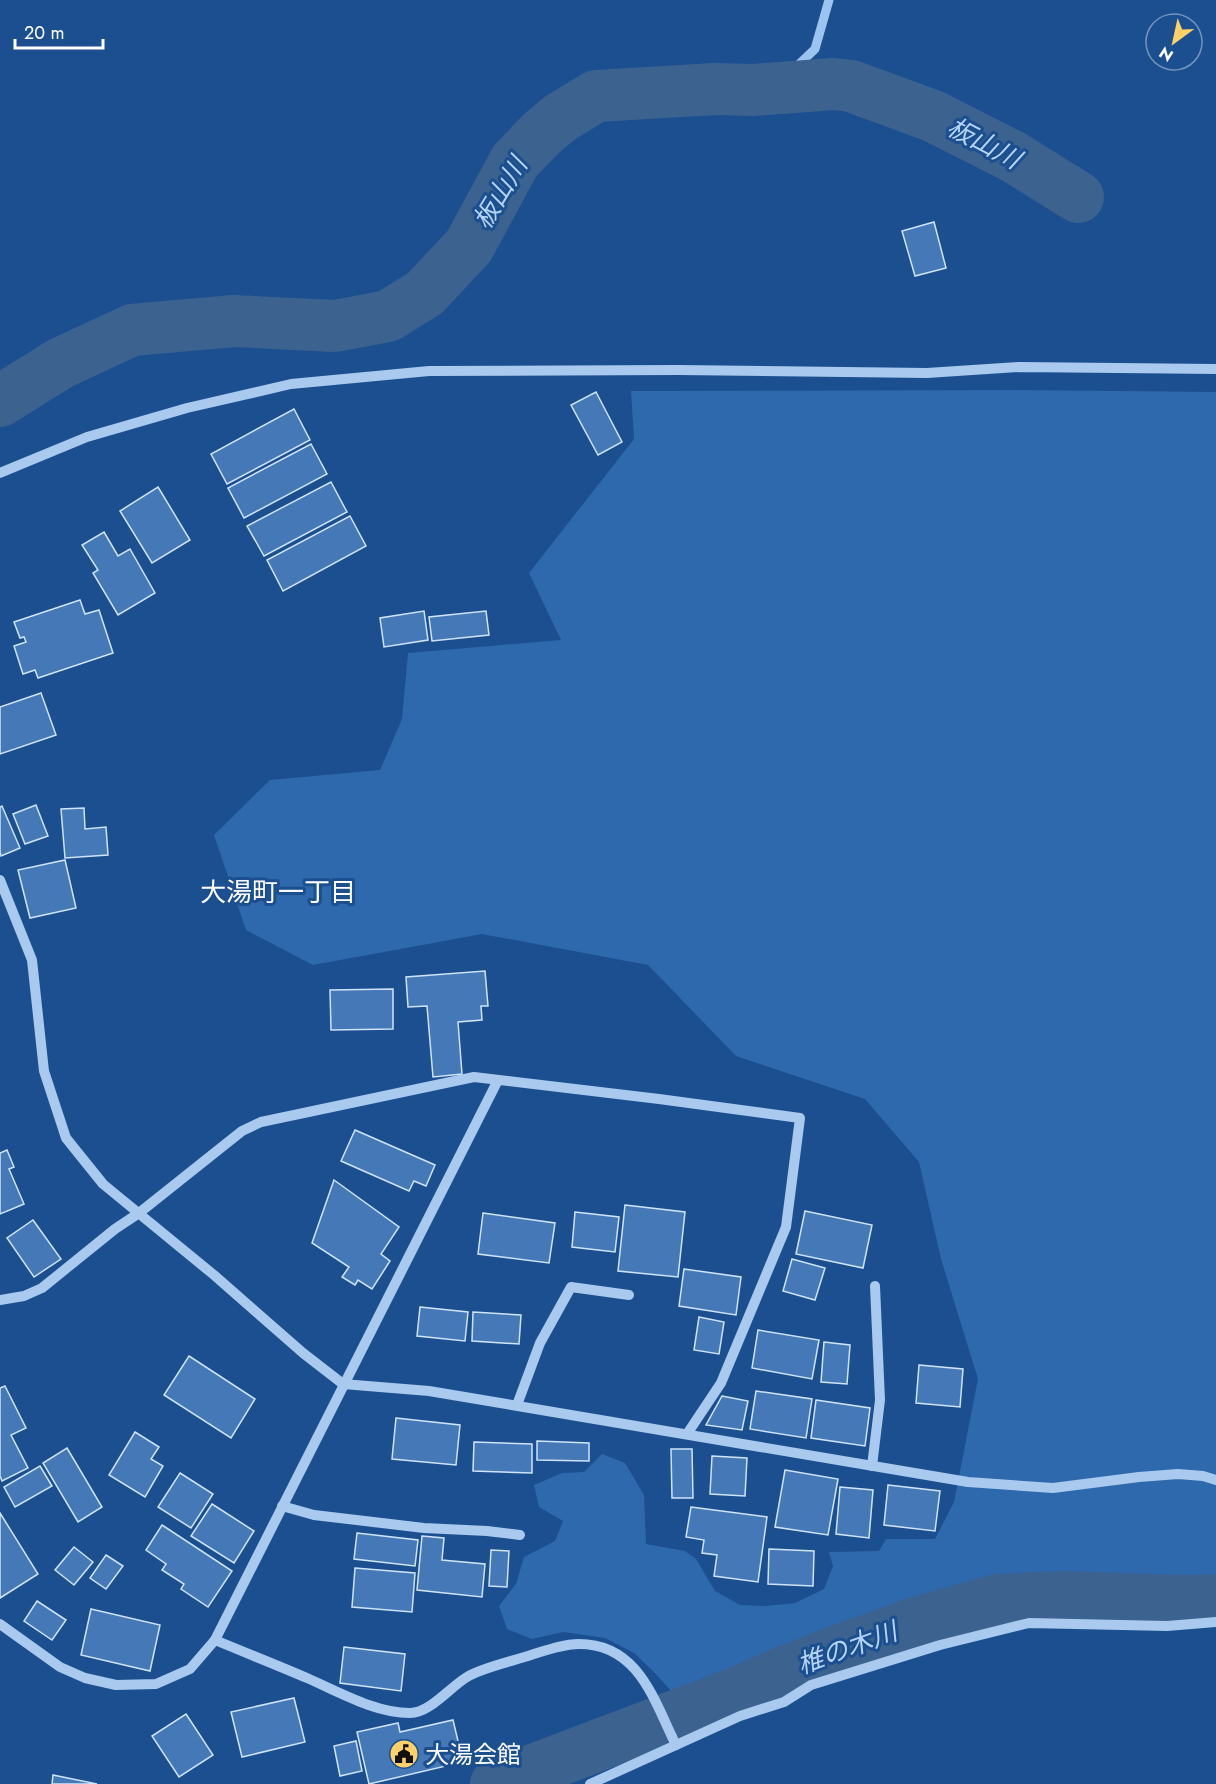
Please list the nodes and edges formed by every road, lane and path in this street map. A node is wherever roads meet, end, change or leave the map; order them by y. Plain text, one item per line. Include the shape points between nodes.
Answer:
1 (1216, 369) edge
2 (0, 473) edge
3 (0, 880) edge
4 (498, 1080) junction
5 (139, 1213) junction
6 (875, 1286) dead end
7 (629, 1295) dead end
8 (0, 1300) edge
9 (344, 1384) junction
10 (517, 1406) junction
11 (687, 1434) junction
12 (872, 1466) junction
13 (1216, 1479) edge
14 (282, 1506) junction
15 (520, 1535) dead end
16 (1216, 1622) edge
17 (0, 1624) edge
18 (215, 1640) junction
19 (676, 1745) junction
20 (590, 1784) edge

1 - 2 street via 1019,367 927,373 429,370 291,384 187,408 87,437
3 - 5 street via 32,960 44,1071 66,1138 103,1184
4 - 5 street via 474,1077 261,1122 242,1131
4 - 9 street
4 - 11 street via 800,1118 786,1227 721,1383
5 - 8 street via 42,1288
5 - 9 street
6 - 12 street via 880,1400
7 - 10 street via 571,1287 540,1343
9 - 10 street via 429,1391
9 - 14 street
10 - 11 street
11 - 12 street
12 - 13 street via 968,1482 1053,1488 1178,1474
14 - 15 street via 314,1515
14 - 18 street
16 - 19 street via 1167,1626 1029,1623 811,1684 784,1702 740,1716
17 - 18 street via 60,1667 116,1685 156,1684 190,1669
18 - 19 street via 354,1699 412,1713 424,1710 478,1672 559,1647 604,1647 624,1658 642,1676
19 - 20 street

